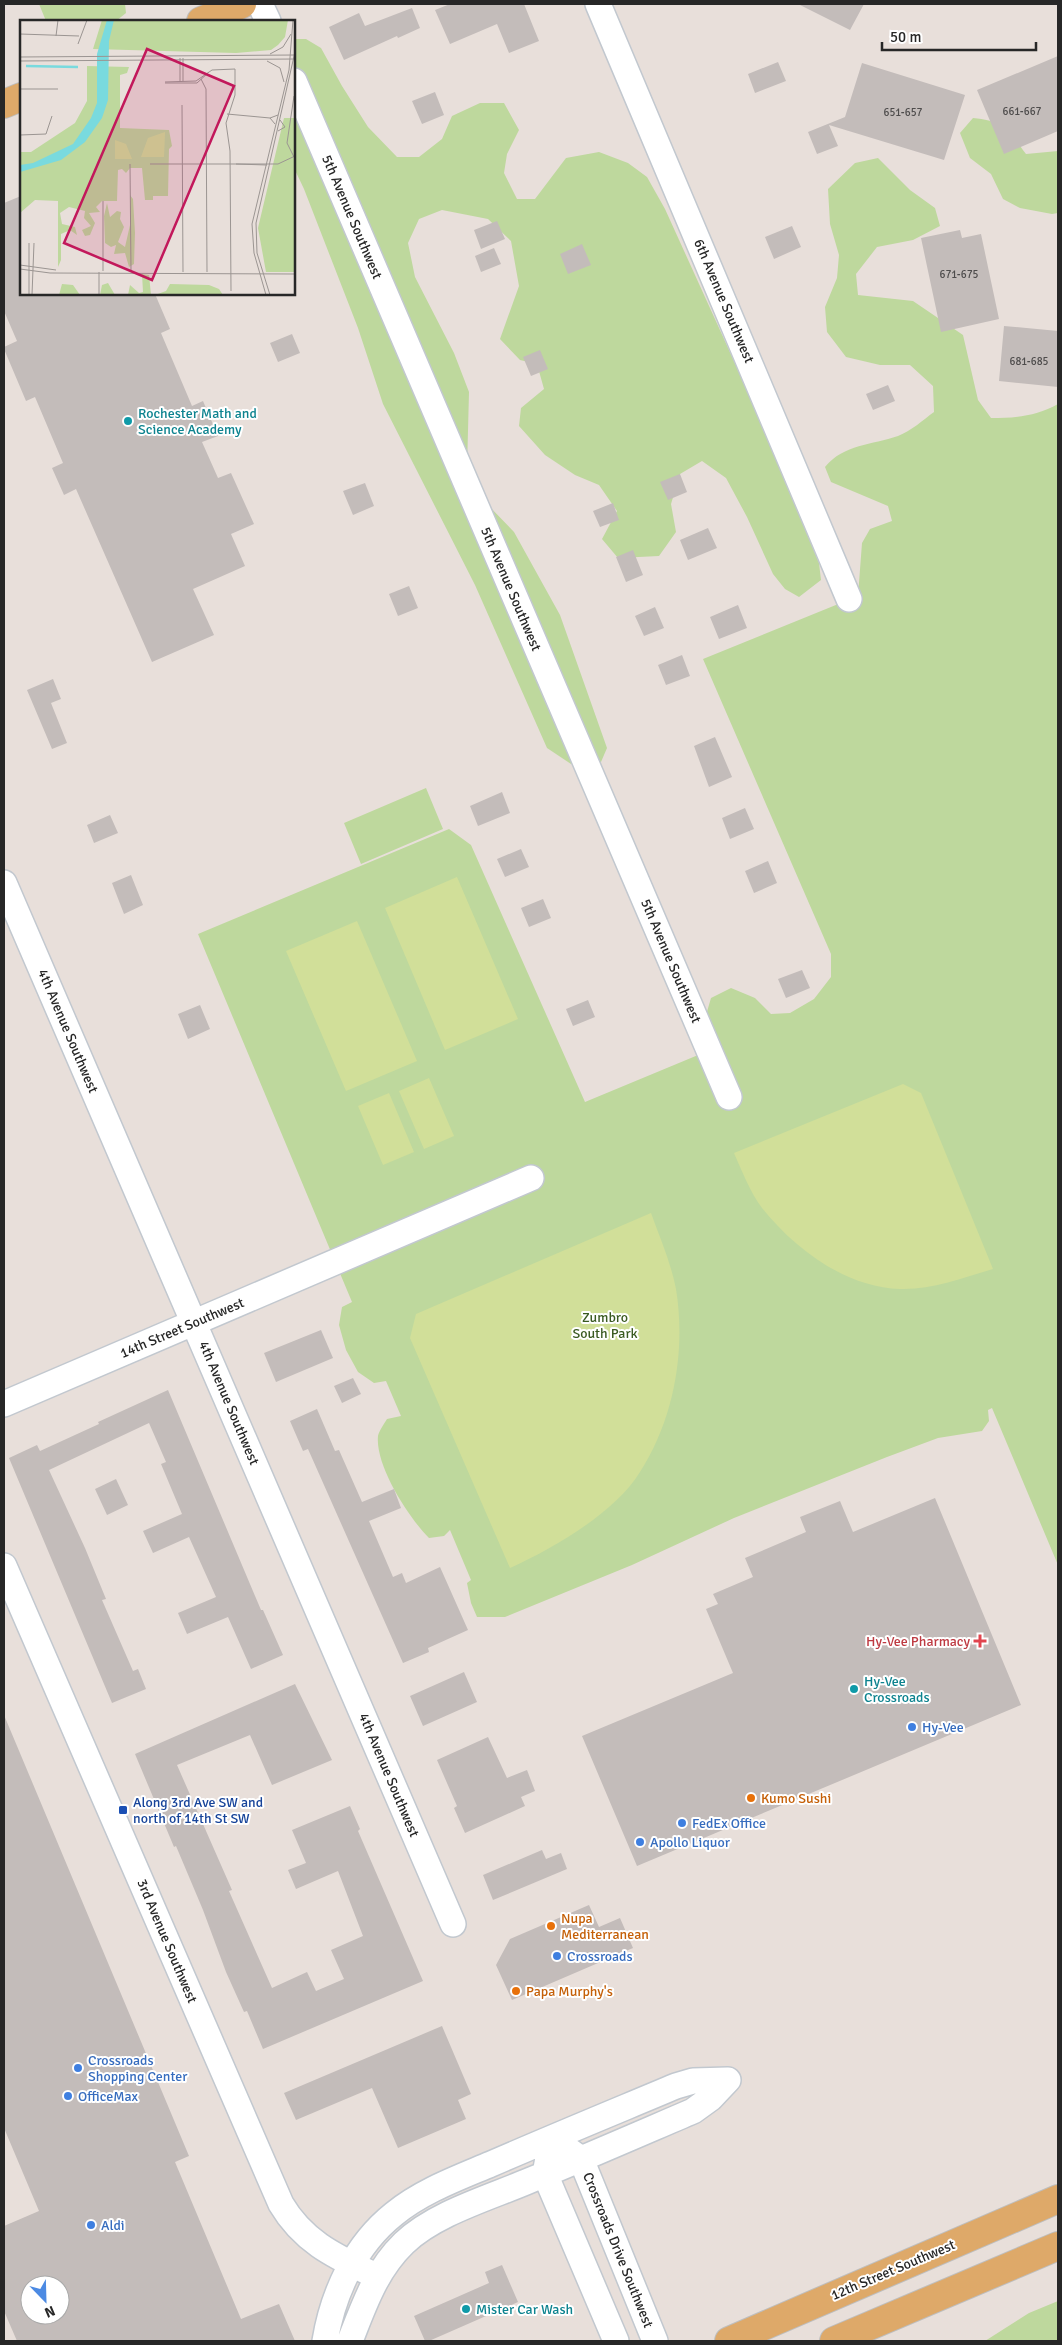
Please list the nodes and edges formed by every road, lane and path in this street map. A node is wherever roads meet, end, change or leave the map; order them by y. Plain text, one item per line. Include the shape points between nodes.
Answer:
1 (242, 4) edge
2 (260, 4) edge
3 (598, 4) edge
4 (203, 20) edge
5 (268, 20) edge
6 (295, 83) edge
7 (20, 97) edge
8 (4, 104) edge
9 (849, 599) dead end
10 (4, 883) edge
11 (729, 1097) dead end
12 (531, 1178) dead end
13 (194, 1323) junction
14 (4, 1404) edge
15 (4, 1566) edge
16 (452, 1924) dead end
17 (551, 2138) junction
18 (581, 2159) junction
19 (544, 2174) junction
20 (1058, 2199) edge
21 (1058, 2246) edge
22 (351, 2264) junction
23 (376, 2276) junction
24 (325, 2341) edge
25 (350, 2341) edge
26 (616, 2341) edge
27 (655, 2341) edge
28 (729, 2341) edge
29 (834, 2341) edge

1 - 4 main road
2 - 5 street
3 - 9 street, 6th Avenue Southwest
6 - 11 street, 5th Avenue Southwest
7 - 8 main road
10 - 13 street, 4th Avenue Southwest
12 - 13 street, 14th Street Southwest
13 - 14 street, 14th Street Southwest
13 - 16 street, 4th Avenue Southwest
15 - 22 street, 3rd Avenue Southwest via 281,2204 304,2234 319,2247
17 - 18 street, Crossroads Drive Southwest
17 - 18 street, Crossroads Drive Southwest via 676,2086 693,2081 728,2080 693,2111
17 - 19 street
17 - 22 street via 407,2204 379,2228
18 - 19 street, Crossroads Drive Southwest
18 - 27 street, Crossroads Drive Southwest
19 - 23 street, Crossroads Drive Southwest via 426,2227 404,2243
19 - 26 street
20 - 28 main road, 12th Street Southwest
21 - 29 main road
22 - 23 street, 3rd Avenue Southwest
22 - 24 street via 332,2310
23 - 25 street, Crossroads Drive Southwest

